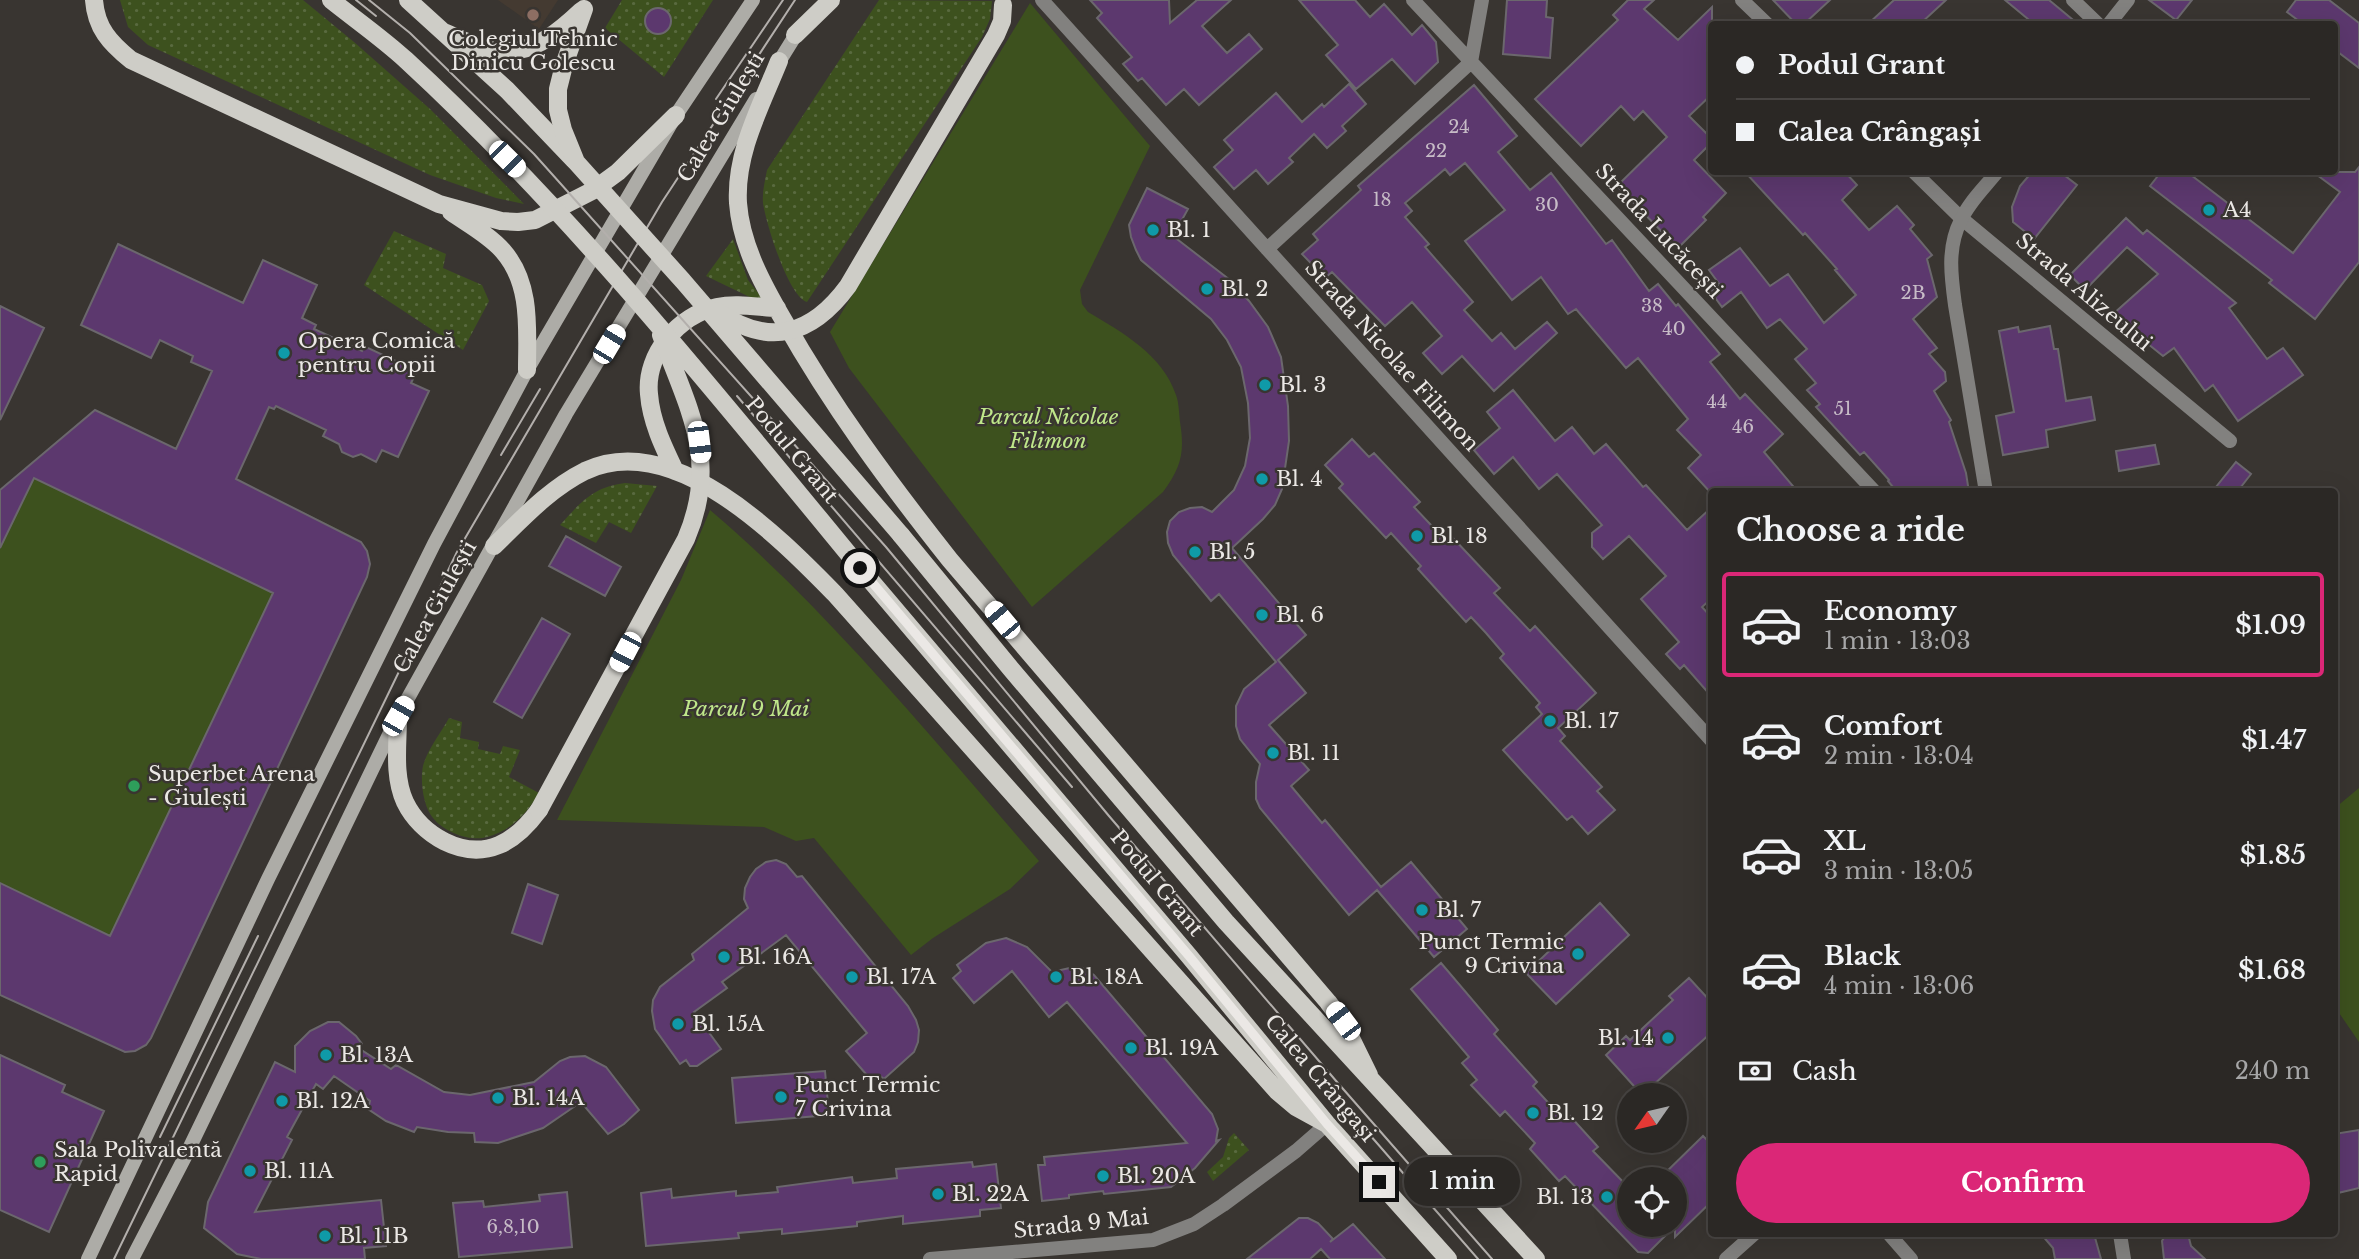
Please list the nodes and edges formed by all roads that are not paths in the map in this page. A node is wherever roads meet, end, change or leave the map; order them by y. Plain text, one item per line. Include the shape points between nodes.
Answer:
1 (94, 0) edge
2 (331, 0) edge
3 (408, 0) edge
4 (753, 0) edge
5 (819, 0) edge
6 (831, 0) edge
7 (1042, 0) edge
8 (1413, 0) edge
9 (1482, 0) edge
10 (1742, 0) edge
11 (2073, 0) edge
12 (2128, 0) edge
13 (1003, 3) edge
14 (587, 4) edge
15 (1764, 21) edge
16 (2095, 21) edge
17 (2111, 21) edge
18 (446, 33) junction
19 (795, 35) junction
20 (779, 61) junction
21 (1471, 62) junction
22 (676, 115) junction
23 (576, 162) junction
24 (1916, 175) edge
25 (1995, 175) edge
26 (439, 204) junction
27 (1961, 218) junction
28 (1267, 249) junction
29 (683, 281) junction
30 (777, 308) junction
31 (657, 321) junction
32 (527, 370) junction
33 (2230, 441) dead end
34 (675, 471) junction
35 (1871, 488) edge
36 (1985, 488) edge
37 (494, 546) junction
38 (398, 716) junction
39 (1708, 737) edge
40 (1226, 922) joint
41 (1189, 956) joint
42 (1369, 1075) junction
43 (1327, 1124) junction
44 (1751, 1237) edge
45 (1892, 1237) edge
46 (2120, 1237) edge
47 (88, 1259) edge
48 (132, 1259) edge
49 (930, 1259) edge
50 (1448, 1259) edge
51 (1536, 1259) edge
52 (1726, 1259) edge
53 (1911, 1259) edge
54 (2124, 1259) edge

1 - 26 main road via 100,29 131,61
2 - 31 main road, Podul Grant, bridge via 403,57 470,121
3 - 18 main road, Podul Grant
4 - 22 main road, Calea Giulești
5 - 19 main road, Calea Giulești
6 - 19 main road
7 - 28 street, Strada Nicolae Filimon
8 - 21 street, Strada Lucăcești
9 - 21 street
10 - 15 street
11 - 16 street
12 - 17 street
13 - 29 main road, bridge via 996,35 829,311 794,330 755,330 729,320
14 - 18 main road, bridge via 544,41 526,49 485,50
14 - 23 main road, bridge via 558,89 558,110
18 - 23 main road, Podul Grant, bridge
19 - 20 main road, Calea Giulești
20 - 30 main road via 745,148 738,202 751,256
20 - 37 main road, Calea Giulești via 566,414
21 - 28 street
21 - 35 street, Strada Lucăcești
22 - 26 main road via 606,182 535,220 501,221
22 - 32 main road, Calea Giulești
23 - 29 main road, Podul Grant, bridge
24 - 27 street, Strada Alizeului
25 - 27 street
26 - 32 main road via 491,240 516,273 526,306
27 - 33 street, Strada Alizeului
27 - 36 street via 1951,274
28 - 39 street, Strada Nicolae Filimon
29 - 40 main road, Podul Grant, bridge
30 - 34 main road via 717,307 688,317 666,340 654,363 649,393 656,428
30 - 42 main road via 836,409 914,514 1328,1002 1343,1021
31 - 38 main road, bridge via 699,442 699,503 686,540 529,824 516,836 482,850 451,844 426,830 400,786
31 - 41 main road, Podul Grant, bridge
32 - 47 main road, Calea Giulești via 434,544 311,792
34 - 37 main road via 635,462 586,471 542,500
34 - 43 main road via 744,511 813,571 1277,1091
37 - 38 main road, Calea Giulești
38 - 48 main road, Calea Giulești
40 - 42 main road, Calea Crângași
41 - 43 main road, Calea Crângași
42 - 51 main road, Calea Crângași
43 - 49 street, Strada 9 Mai via 1223,1205 1194,1224 1153,1240
43 - 50 main road, Calea Crângași
44 - 52 street
45 - 53 street
46 - 54 street

